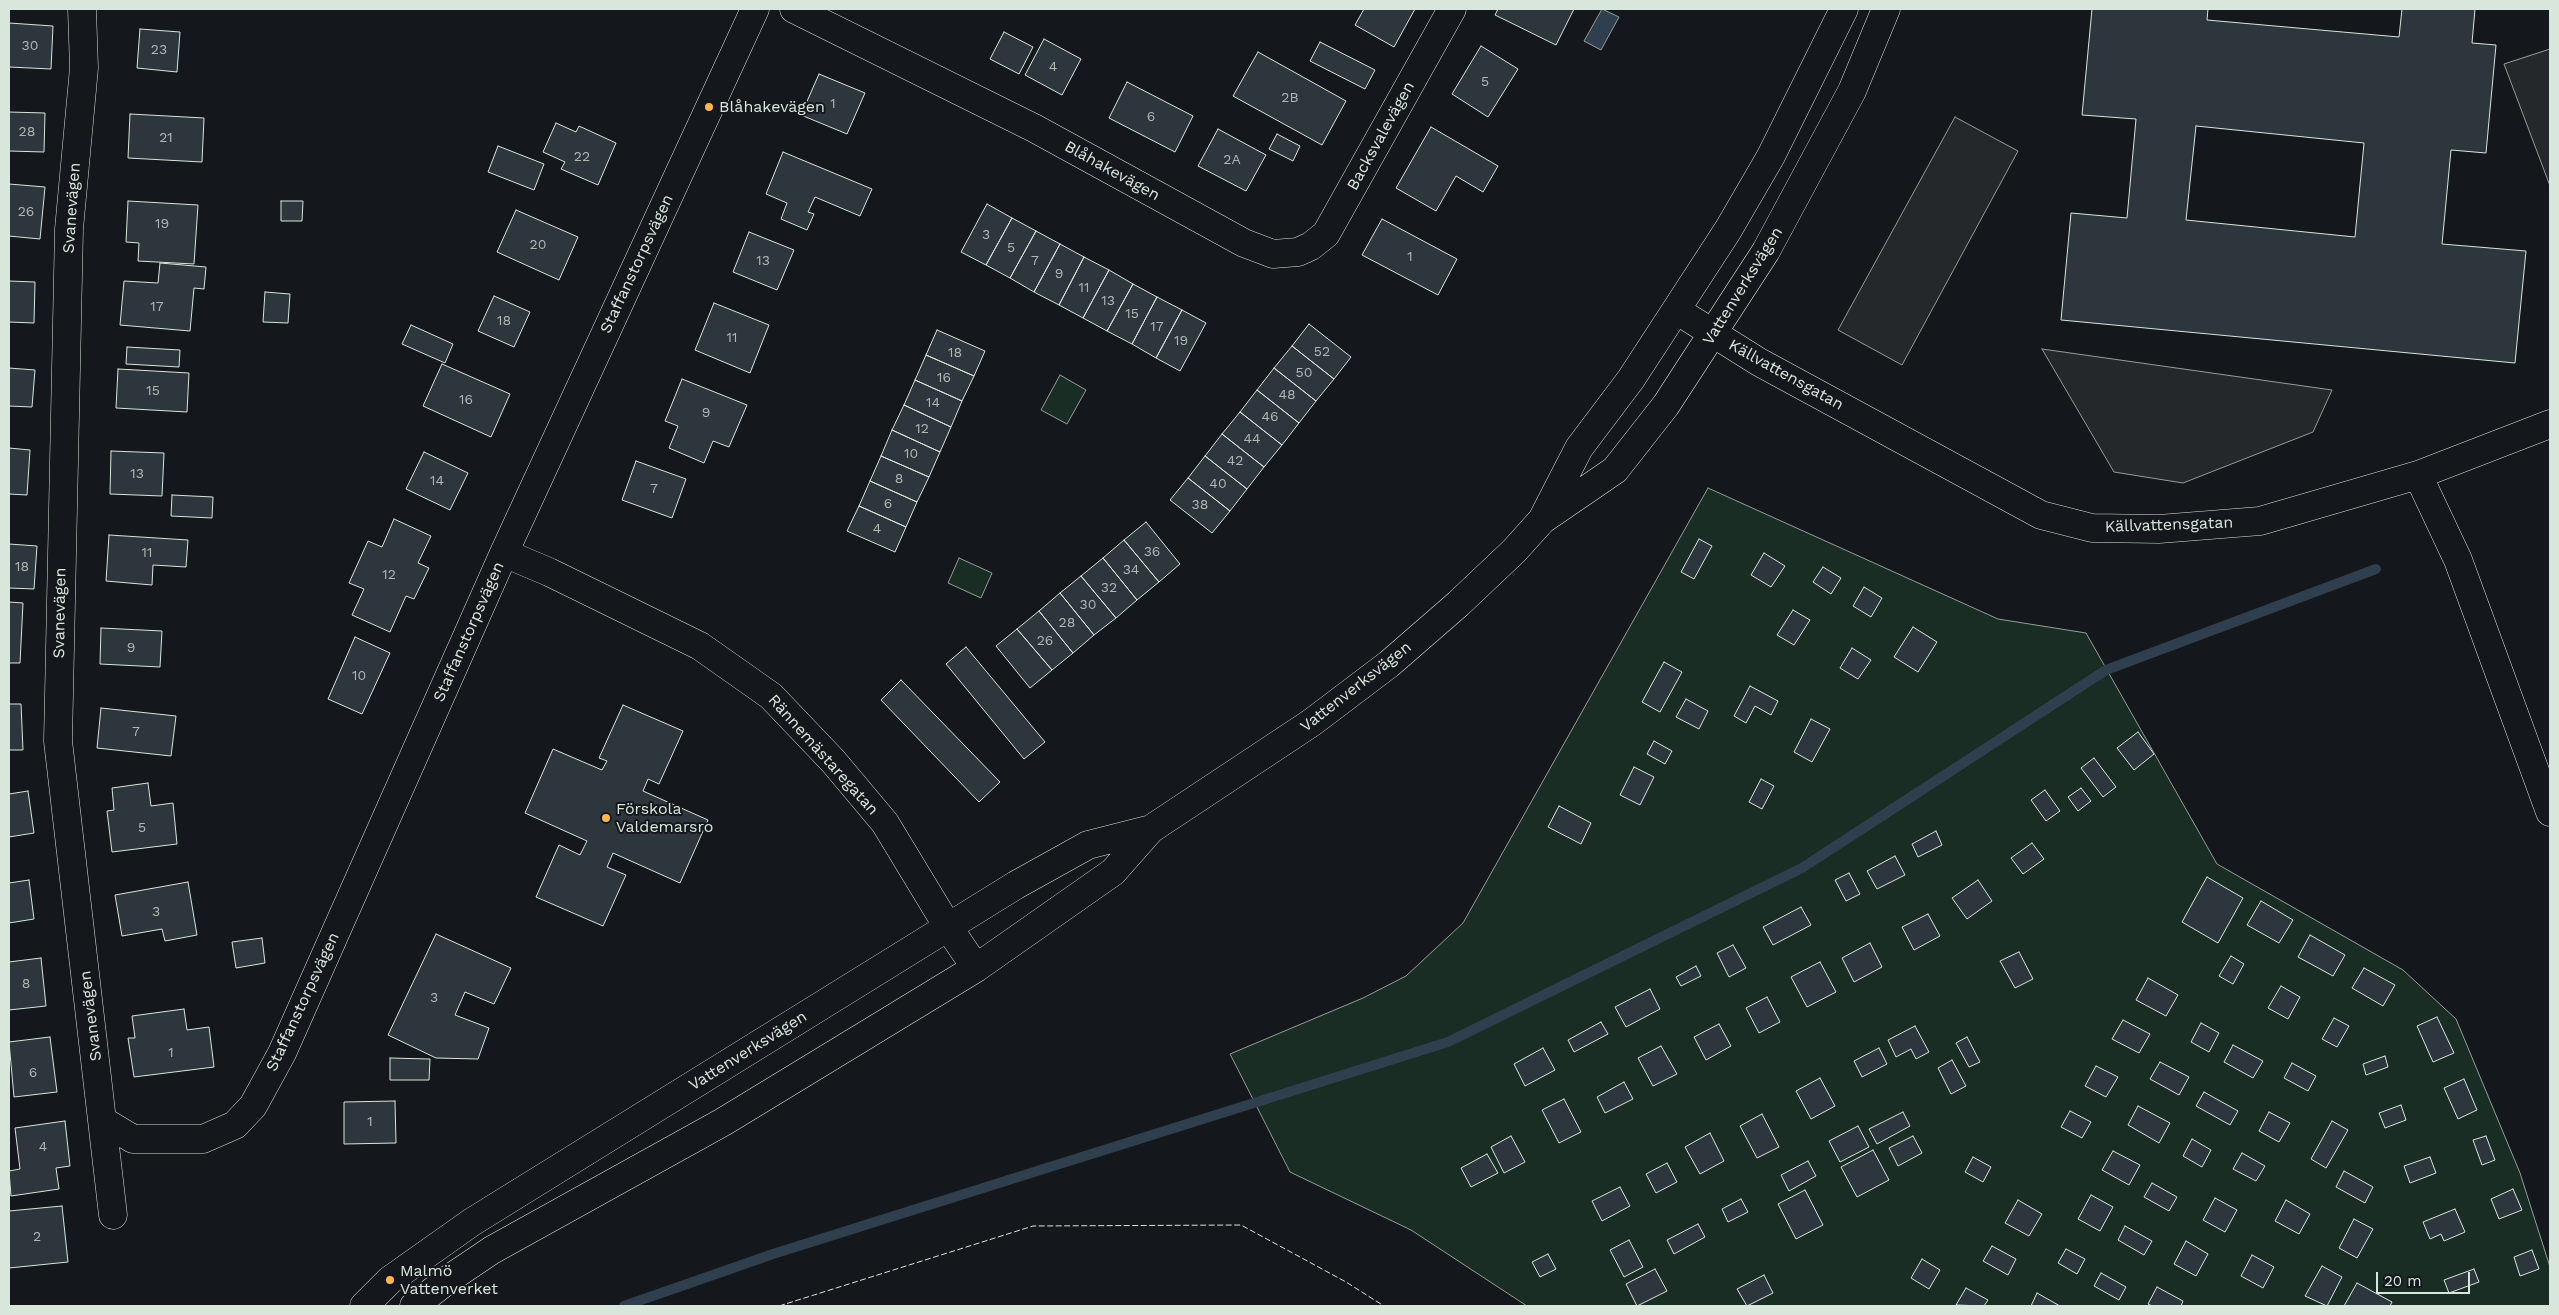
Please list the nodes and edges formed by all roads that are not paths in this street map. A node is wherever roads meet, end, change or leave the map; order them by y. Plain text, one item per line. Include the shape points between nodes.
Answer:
1 (82, 9) edge
2 (755, 9) edge
3 (794, 9) edge
4 (1452, 9) edge
5 (1844, 9) edge
6 (1886, 9) edge
7 (1298, 252) joint
8 (1676, 310) junction
9 (1713, 335) junction
10 (2550, 424) edge
11 (2418, 474) junction
12 (1542, 520) junction
13 (504, 553) junction
14 (2550, 812) edge
15 (1151, 829) junction
16 (948, 927) junction
17 (976, 968) junction
18 (103, 1121) junction
19 (113, 1215) dead end
20 (364, 1306) edge
21 (414, 1306) edge

1 - 18 street, Svanevägen via 84,68 69,228 58,741
2 - 13 street, Staffanstorpsvägen
3 - 7 street, Blåhakevägen via 1009,116 1244,243 1273,254
4 - 7 street, Backsvalevägen via 1326,234
5 - 8 street, Vattenverksvägen via 1770,156 1728,230
6 - 9 street, Vattenverksvägen via 1852,91 1807,176 1766,252
8 - 9 street, Källvattensgatan
8 - 12 street, Vattenverksvägen via 1631,379 1579,448
9 - 11 street, Källvattensgatan via 2041,515 2092,528 2159,529 2260,521
9 - 12 street, Vattenverksvägen via 1666,405 1615,470
10 - 11 street, Källvattensgatan
11 - 14 street via 2461,569
12 - 15 street, Vattenverksvägen via 1465,598 1389,664 1311,724
13 - 16 street, Rännemästaregatan via 700,646 771,696 833,761 885,823
13 - 18 street, Staffanstorpsvägen via 282,1053 253,1106 235,1125 204,1138 133,1139
15 - 16 street, Vattenverksvägen via 1088,845
15 - 17 street, Vattenverksvägen via 1113,872
16 - 17 street, Rännemästaregatan
16 - 20 street, Vattenverksvägen via 472,1222 390,1280
17 - 21 street, Vattenverksvägen via 723,1122 492,1250
18 - 19 street, Svanevägen

